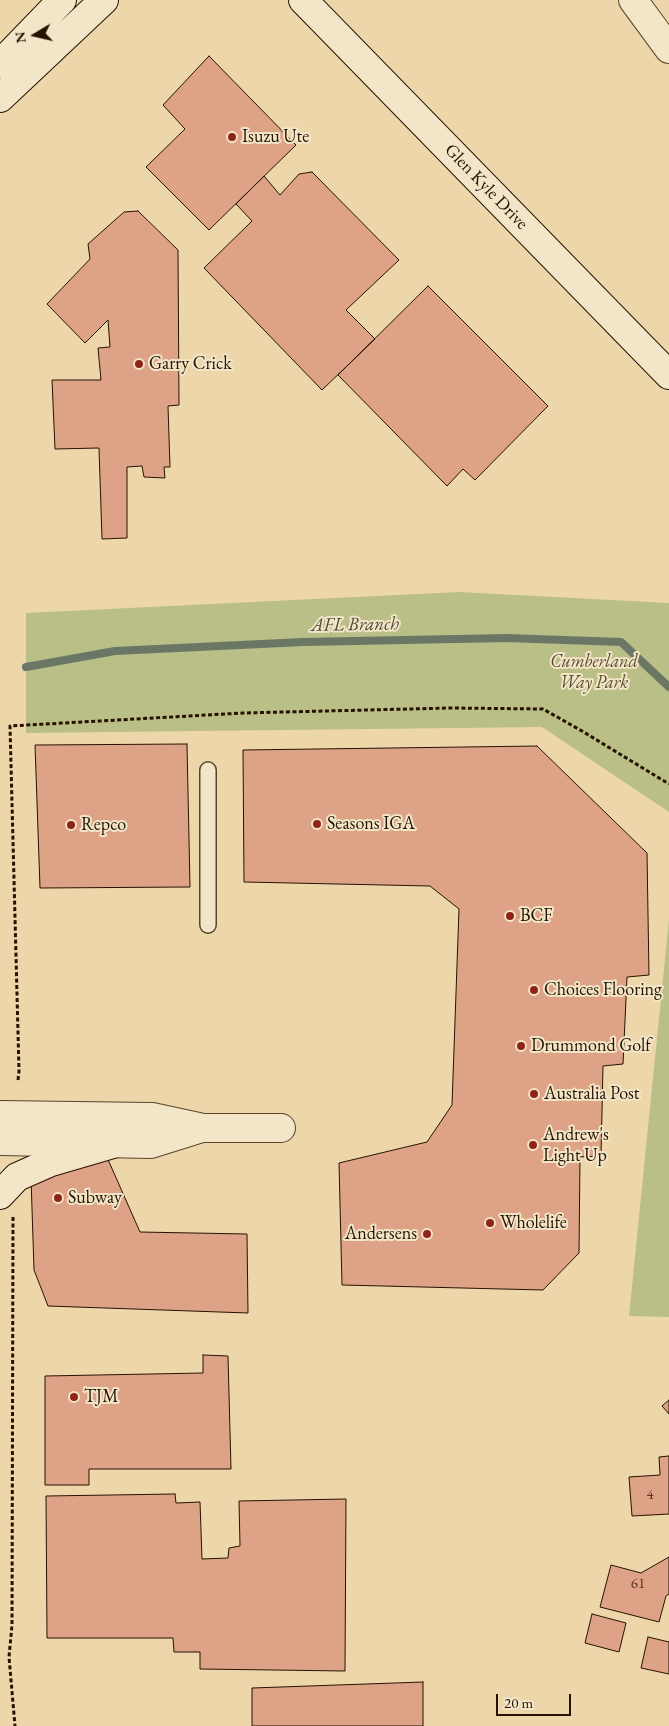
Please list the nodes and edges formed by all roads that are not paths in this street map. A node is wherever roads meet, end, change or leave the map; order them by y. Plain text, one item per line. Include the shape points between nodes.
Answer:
1 (62, 0) edge
2 (104, 0) edge
3 (302, 0) edge
4 (633, 0) edge
5 (669, 49) edge
6 (0, 64) edge
7 (0, 98) edge
8 (669, 375) edge
9 (208, 770) dead end
10 (208, 925) dead end
11 (0, 1116) edge
12 (202, 1128) junction
13 (281, 1128) dead end
14 (0, 1141) edge
15 (116, 1143) junction
16 (7, 1203) edge

1 - 6 street
2 - 7 street
3 - 8 street, Glen Kyle Drive
4 - 5 street
9 - 10 lane
11 - 12 street via 152,1117
12 - 13 street
12 - 15 street via 151,1144
14 - 15 street
15 - 16 street via 50,1162 17,1177

